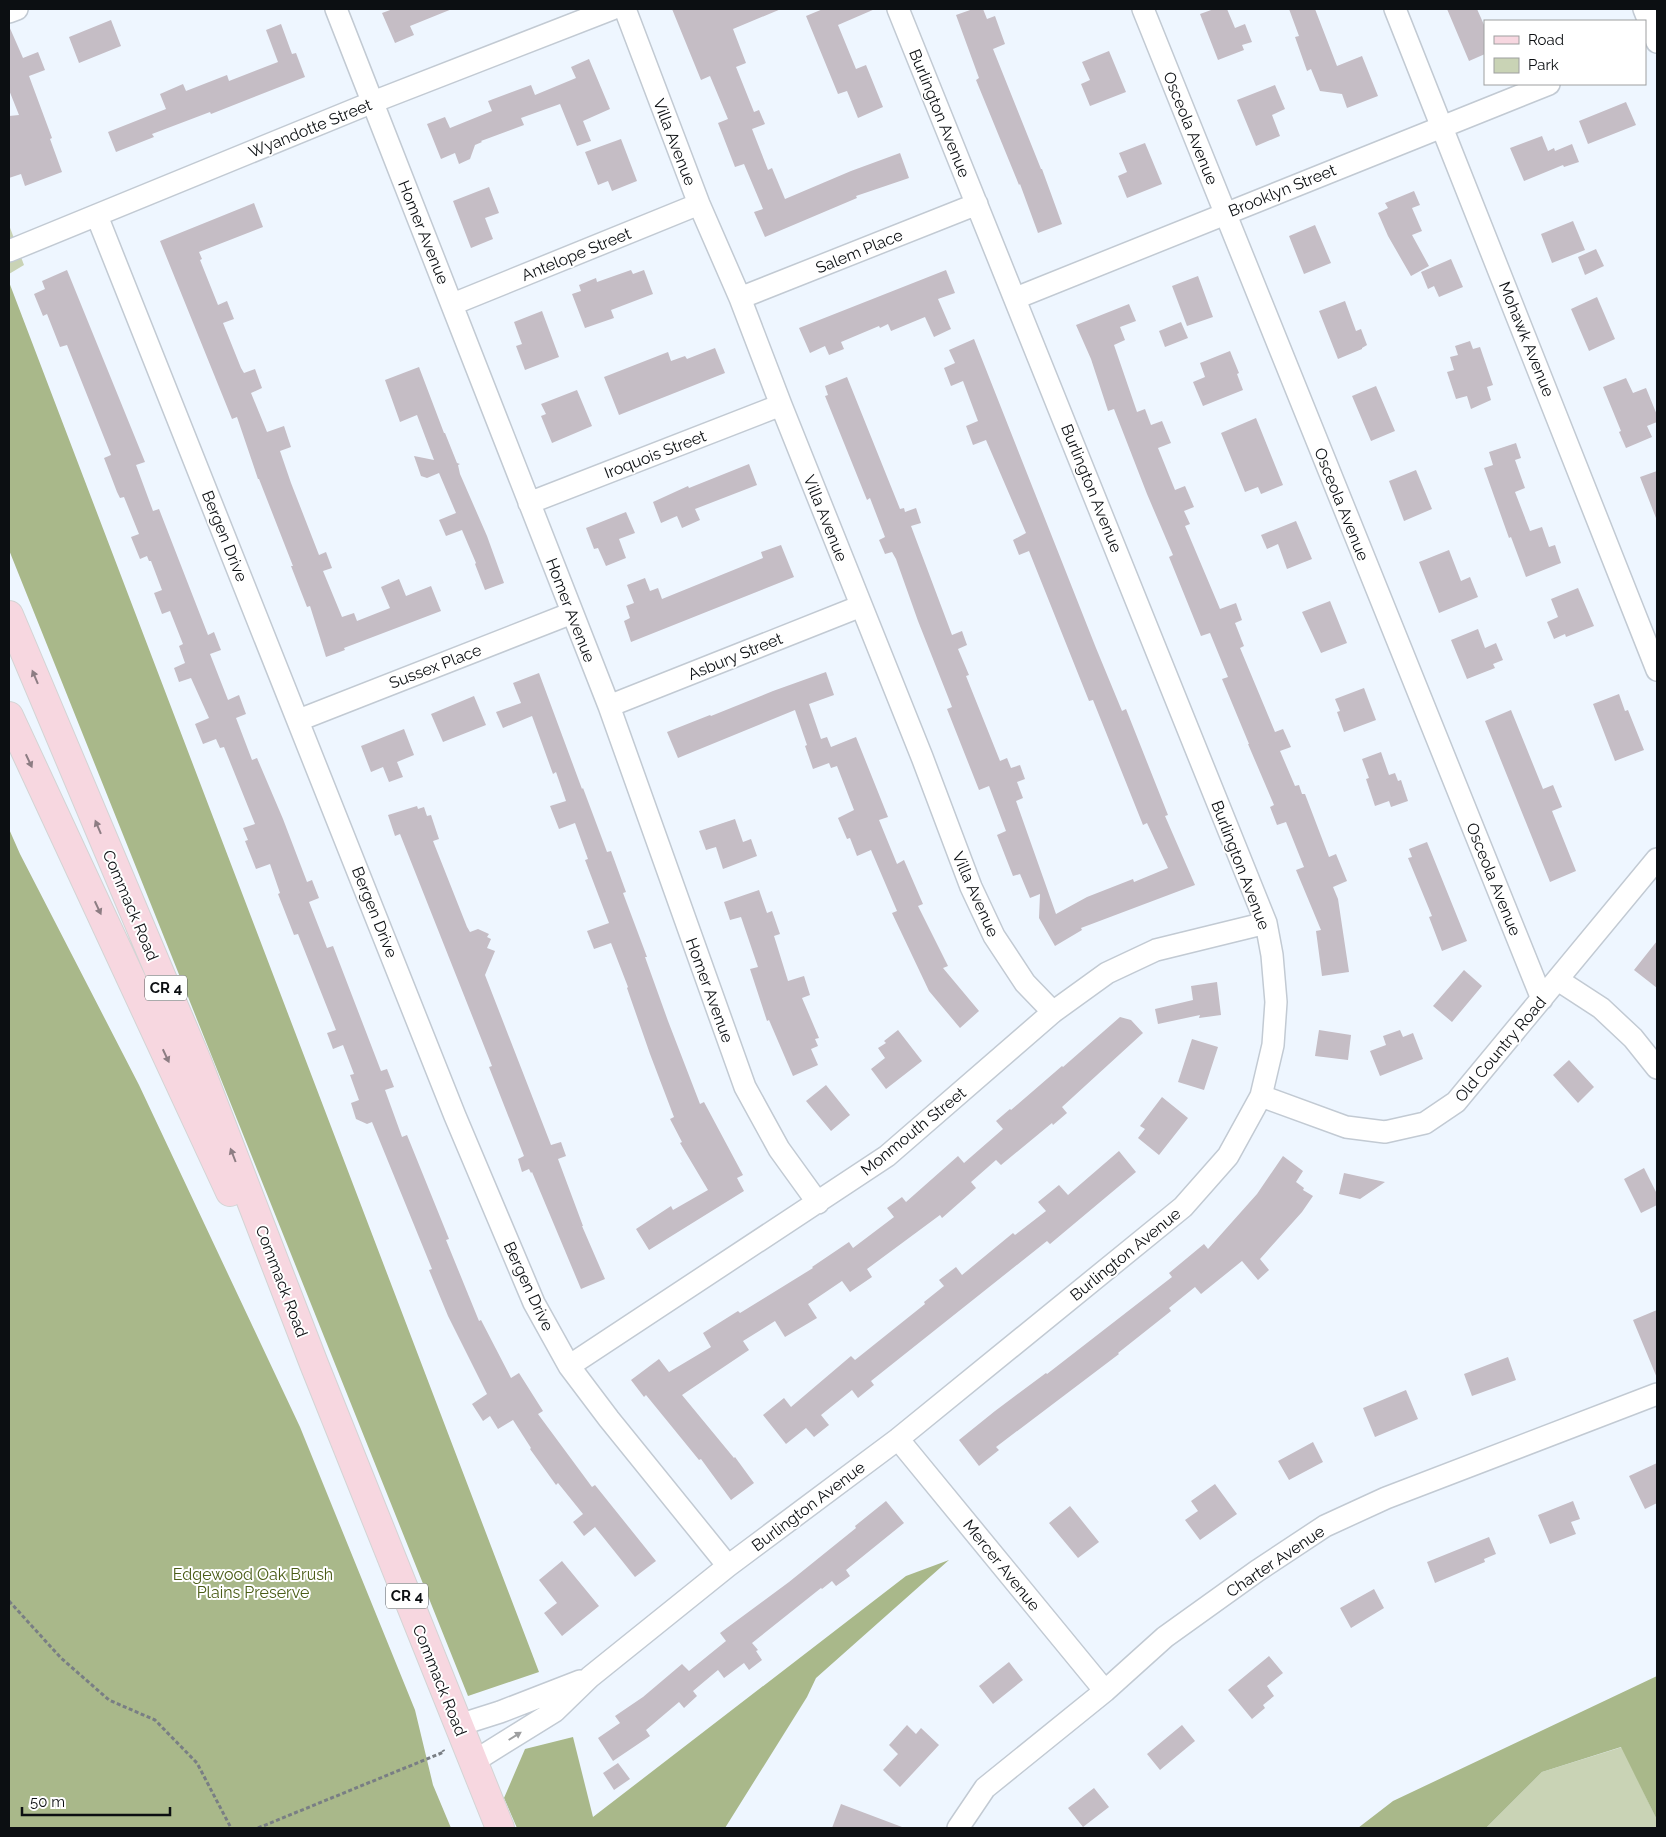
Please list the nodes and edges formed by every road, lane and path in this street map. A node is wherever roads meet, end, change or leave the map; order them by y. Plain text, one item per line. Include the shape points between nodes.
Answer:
1 (16, 9) edge
2 (336, 9) edge
3 (612, 9) edge
4 (625, 9) edge
5 (898, 9) edge
6 (1143, 9) edge
7 (1395, 9) edge
8 (1644, 9) edge
9 (9, 12) edge
10 (1657, 41) edge
11 (1546, 85) edge
12 (373, 102) junction
13 (1443, 126) junction
14 (699, 204) junction
15 (977, 204) junction
16 (1225, 214) junction
17 (97, 216) junction
18 (9, 250) edge
19 (740, 298) junction
20 (1016, 298) junction
21 (453, 304) junction
22 (780, 405) junction
23 (530, 503) junction
24 (861, 606) junction
25 (572, 613) junction
26 (9, 615) edge
27 (1657, 670) edge
28 (609, 706) junction
29 (9, 716) edge
30 (299, 720) junction
31 (1657, 859) edge
32 (1266, 923) junction
33 (1558, 980) junction
34 (1542, 999) junction
35 (1053, 1012) junction
36 (1657, 1068) edge
37 (1261, 1096) junction
38 (818, 1203) junction
39 (314, 1364) junction
40 (569, 1366) junction
41 (1657, 1394) edge
42 (898, 1439) junction
43 (728, 1566) junction
44 (9, 1601) edge
45 (590, 1677) junction
46 (1105, 1691) junction
47 (449, 1734) junction
48 (473, 1762) junction
49 (231, 1828) edge
50 (258, 1828) edge
51 (500, 1828) edge
52 (958, 1828) edge

1 - 9 street
2 - 12 street, Homer Avenue
3 - 12 street, Wyandotte Street
4 - 14 street, Villa Avenue
5 - 15 street, Burlington Avenue
6 - 16 street, Osceola Avenue
7 - 13 street, Mohawk Avenue
8 - 10 street
11 - 13 street, Brooklyn Street
12 - 17 street, Wyandotte Street
12 - 21 street, Homer Avenue
13 - 16 street, Brooklyn Street
13 - 27 street, Mohawk Avenue
14 - 19 street, Villa Avenue
14 - 21 street, Antelope Street
15 - 19 street, Salem Place
15 - 20 street, Burlington Avenue
16 - 20 street, Brooklyn Street
16 - 34 street, Osceola Avenue
17 - 18 street, Wyandotte Street
17 - 30 street, Bergen Drive
19 - 22 street, Villa Avenue
20 - 32 street, Burlington Avenue
21 - 23 street, Homer Avenue
22 - 23 street, Iroquois Street
22 - 24 street, Villa Avenue
23 - 25 street, Homer Avenue
24 - 28 street, Asbury Street
24 - 35 street, Villa Avenue via 990,928 1025,983
25 - 28 street, Homer Avenue
25 - 30 street, Sussex Place
39 -> 26 main road, Commack Road / CR 4 via 197,1061
28 - 38 street, Homer Avenue via 745,1087 779,1149
29 -> 39 main road, Commack Road / CR 4 via 202,1134
30 - 40 street, Bergen Drive via 459,1124 534,1303
31 - 33 street, Old Country Road
32 - 35 street, Monmouth Street via 1156,950 1107,973
32 - 37 street, Burlington Avenue via 1276,1002 1273,1045
33 - 34 street, Old Country Road
33 - 36 street via 1601,1008 1633,1038
34 - 37 street, Old Country Road via 1456,1102 1424,1123 1385,1132 1346,1126
35 - 38 street, Monmouth Street via 887,1156
37 - 42 street, Burlington Avenue via 1228,1156 1183,1207
38 - 40 street, Monmouth Street
39 - 47 main road, Commack Road / CR 4
40 - 43 street, Bergen Drive
41 - 46 street, Charter Avenue via 1386,1498 1325,1526 1165,1637
42 - 43 street, Burlington Avenue
42 - 46 street, Mercer Avenue
43 - 45 street, Burlington Avenue
44 - 49 path via 61,1658 109,1700 155,1720 161,1726 197,1763
45 - 47 street, Burlington Avenue
48 -> 45 street, Burlington Avenue via 555,1711
46 - 52 street, Charter Avenue via 985,1788
47 - 48 main road, Commack Road / CR 4
47 - 50 path via 444,1752
48 - 51 main road, Commack Road / CR 4

